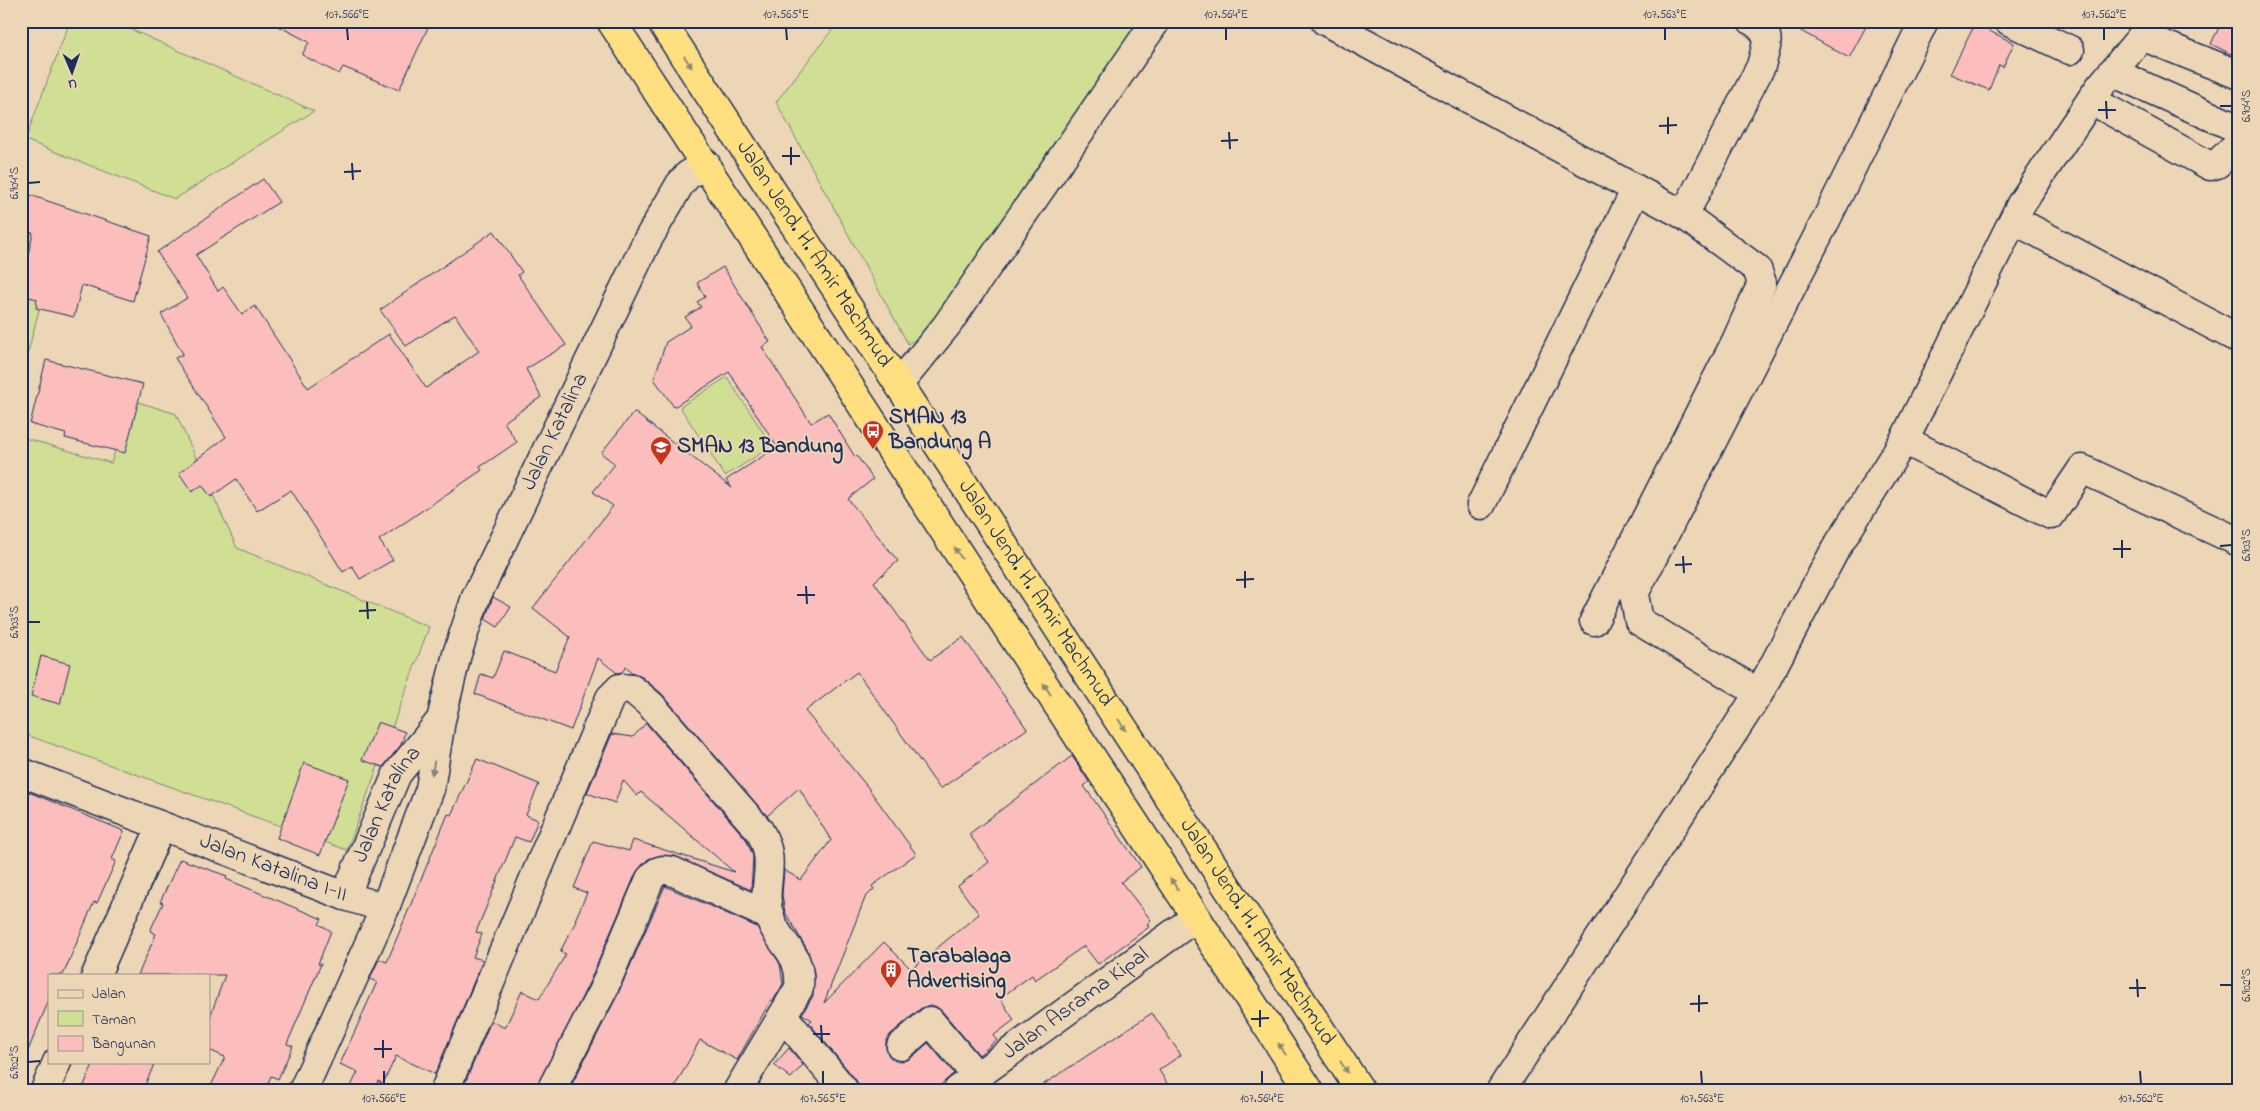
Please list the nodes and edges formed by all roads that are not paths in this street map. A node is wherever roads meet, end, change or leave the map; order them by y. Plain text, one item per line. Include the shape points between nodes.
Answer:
1 (611, 21) edge
2 (661, 21) edge
3 (1156, 21) edge
4 (1325, 21) edge
5 (1752, 21) edge
6 (1924, 21) edge
7 (2009, 21) edge
8 (2145, 29) edge
9 (2070, 50) dead end
10 (2112, 72) junction
11 (2239, 75) edge
12 (2092, 100) junction
13 (2239, 130) edge
14 (2239, 143) edge
15 (706, 164) junction
16 (1636, 189) junction
17 (1684, 215) junction
18 (2014, 220) junction
19 (2239, 339) edge
20 (899, 384) junction
21 (1904, 440) junction
22 (1481, 505) dead end
23 (2239, 542) edge
24 (1594, 622) dead end
25 (1058, 628) junction
26 (1023, 652) junction
27 (1098, 690) junction
28 (1759, 693) junction
29 (1062, 714) junction
30 (441, 720) junction
31 (21, 772) edge
32 (161, 826) junction
33 (345, 896) junction
34 (386, 908) junction
35 (770, 916) junction
36 (1196, 917) junction
37 (96, 974) edge
38 (784, 1017) junction
39 (901, 1046) dead end
40 (56, 1064) edge
41 (967, 1082) edge
42 (45, 1090) edge
43 (303, 1090) edge
44 (445, 1090) edge
45 (552, 1090) edge
46 (738, 1090) edge
47 (844, 1090) edge
48 (1309, 1090) edge
49 (1360, 1090) edge
50 (1501, 1090) edge

1 - 15 highway, Jalan Jend. H. Amir Machmud
2 -> 20 highway, Jalan Jend. H. Amir Machmud
3 - 20 street via 947,325
4 - 16 street
5 - 17 street via 1767,34 1761,66
6 - 28 street via 1823,227 1634,594 1639,621
7 - 9 street
8 - 10 street
8 - 11 street
10 - 12 street
10 - 13 street
12 - 14 street via 2210,166 2217,164
12 - 18 street via 2021,204
26 -> 15 highway, Jalan Jend. H. Amir Machmud
15 - 30 street, Jalan Katalina via 680,184 647,241 476,597 456,654
16 - 17 street
16 - 22 street
17 - 24 street via 1758,269 1762,283
18 - 19 street
18 - 21 street
20 - 25 highway, Jalan Jend. H. Amir Machmud
21 - 23 street via 2051,515 2082,469
21 - 28 street via 1835,550
25 - 26 highway
25 - 27 highway, Jalan Jend. H. Amir Machmud
29 -> 26 highway, Jalan Jend. H. Amir Machmud
27 - 29 highway
27 -> 49 highway, Jalan Jend. H. Amir Machmud
28 - 50 street
36 -> 29 highway, Jalan Jend. H. Amir Machmud
30 - 33 street, Jalan Katalina via 397,774
30 -> 34 street, Jalan Katalina via 430,789
31 - 32 street, Jalan Katalina I-II
32 - 33 street, Jalan Katalina I-II
32 - 37 street
33 - 34 street, Jalan Katalina I-II
34 - 43 street, Jalan Katalina
35 - 38 street via 796,959 800,974 799,988
35 - 44 street via 767,898 770,860 768,845 759,830 651,705 632,689 620,688 610,698
35 - 45 street via 672,871 662,869 656,872 650,879 603,990
36 - 41 street, Jalan Asrama Kipal
48 -> 36 highway, Jalan Jend. H. Amir Machmud
38 - 46 street
38 - 47 street
39 - 41 street via 930,1021
40 - 42 street

